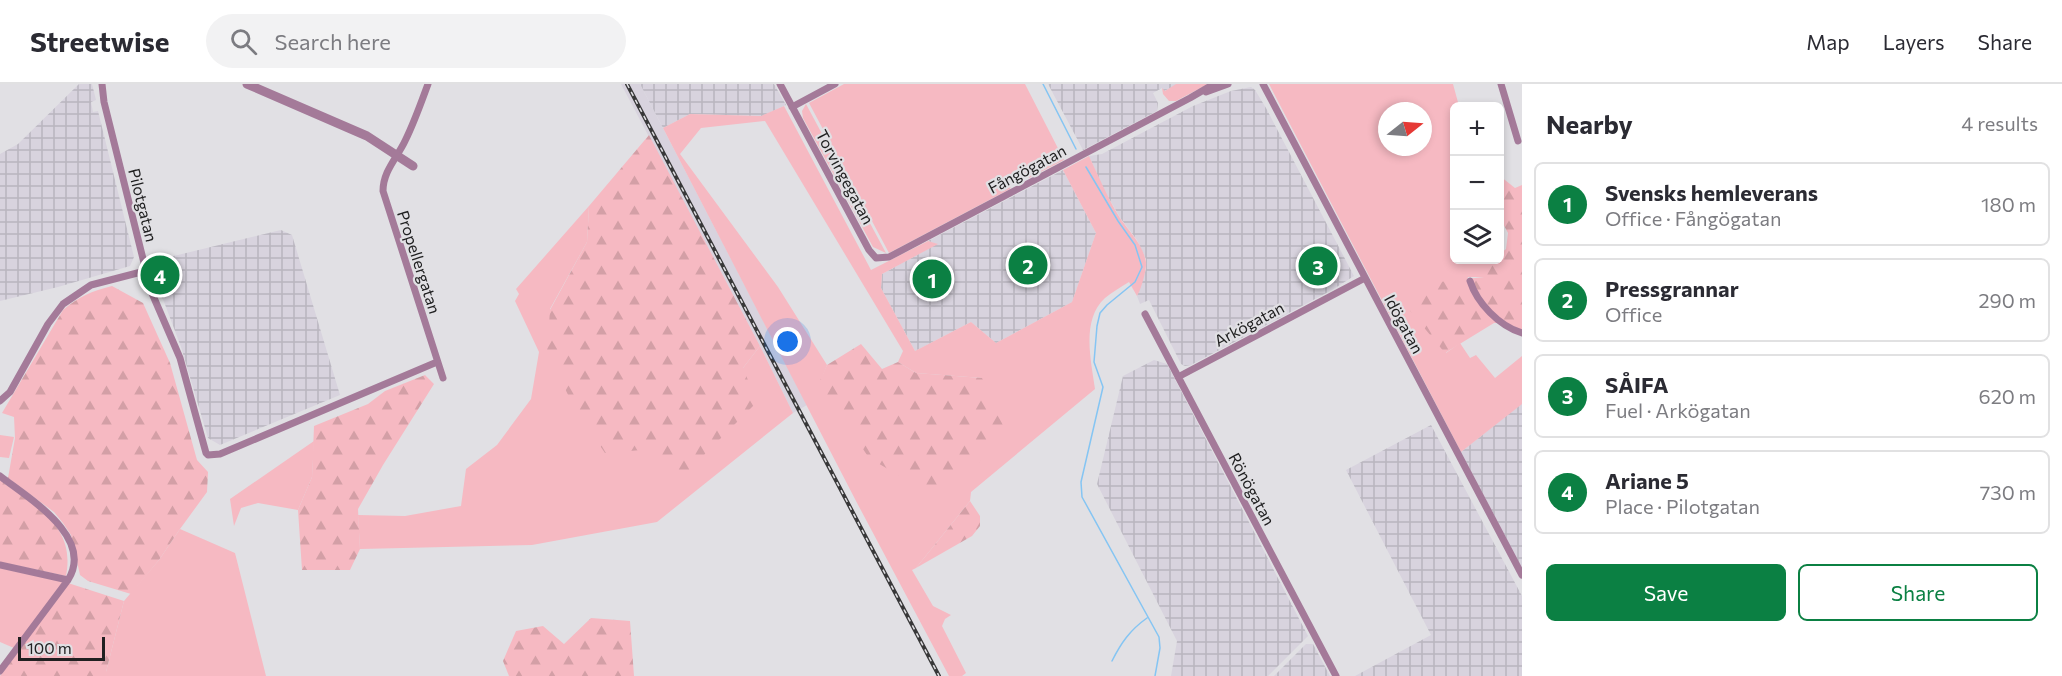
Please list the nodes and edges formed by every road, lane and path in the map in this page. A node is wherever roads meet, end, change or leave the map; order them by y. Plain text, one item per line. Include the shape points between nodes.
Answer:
1 (102, 84) edge
2 (247, 84) edge
3 (428, 84) edge
4 (780, 84) edge
5 (835, 84) edge
6 (1214, 84) edge
7 (1228, 84) edge
8 (1263, 84) edge
9 (1501, 84) edge
10 (1190, 98) junction
11 (792, 107) junction
12 (1518, 141) dead end
13 (397, 154) junction
14 (413, 166) dead end
15 (876, 258) joint
16 (145, 271) junction
17 (1365, 278) junction
18 (1470, 281) dead end
19 (1145, 314) dead end
20 (1522, 333) edge
21 (437, 362) junction
22 (1178, 377) junction
23 (443, 378) dead end
24 (0, 401) edge
25 (0, 476) edge
26 (0, 565) edge
27 (1522, 575) edge
28 (68, 580) junction
29 (0, 671) edge
30 (1336, 676) edge

1 - 16 street, Pilotgatan
2 - 13 street via 349,127
3 - 13 street, Propellergatan
4 - 11 street, Torvingegatan
5 - 11 street
6 - 10 street, Fångögatan
7 - 10 street, Fångögatan
8 - 17 street, Idögatan
9 - 12 street
10 - 15 street, Fångögatan via 895,254
11 - 15 street, Torvingegatan
13 - 14 street
13 - 21 street, Propellergatan via 383,183 384,199
16 - 21 street, Pilotgatan via 180,358 210,456
16 - 24 street via 92,285 63,304 10,392
17 - 22 street, Arkögatan
17 - 27 street, Idögatan
18 - 20 street via 1479,300 1494,315 1507,327
19 - 22 street, Rönögatan
21 - 23 street, Propellergatan
22 - 30 street, Rönögatan
25 - 28 street via 58,522 66,534 74,561
26 - 28 street
28 - 29 street

